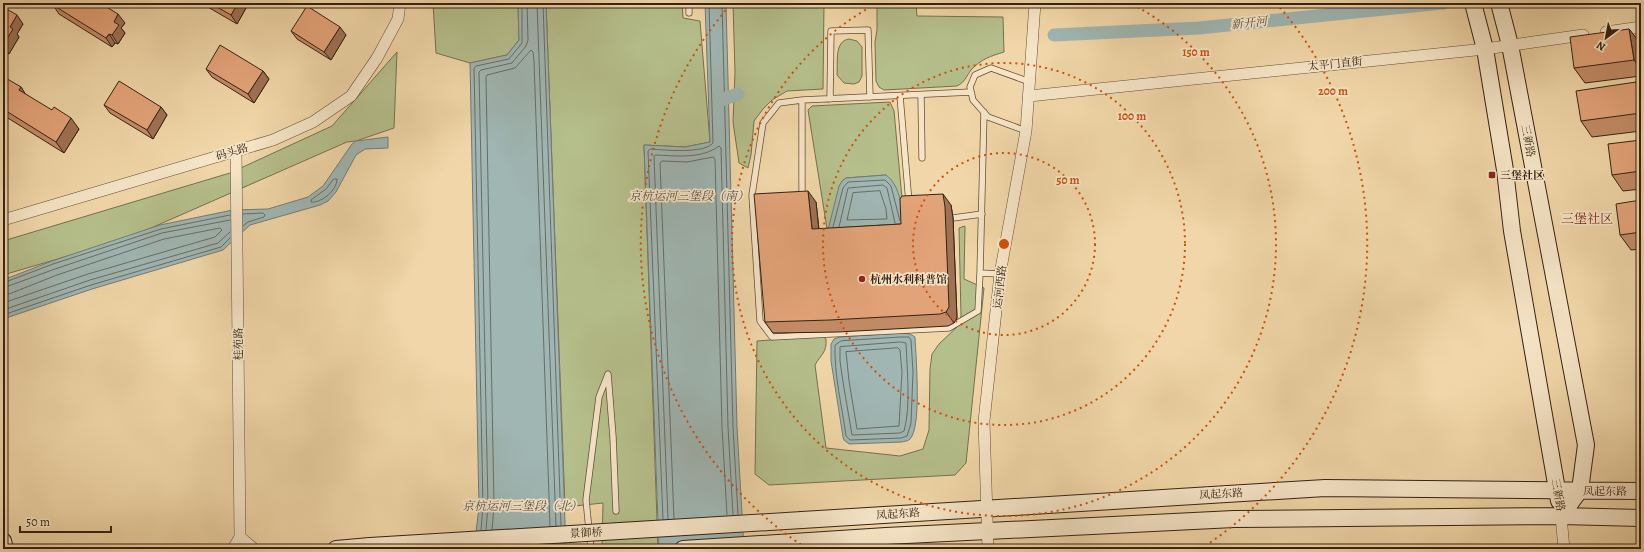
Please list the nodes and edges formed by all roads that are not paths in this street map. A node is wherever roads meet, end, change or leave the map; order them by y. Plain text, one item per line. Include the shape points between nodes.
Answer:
1 (400, 3) edge
2 (689, 3) edge
3 (1035, 3) edge
4 (1473, 3) edge
5 (1499, 3) edge
6 (689, 13) dead end
7 (1641, 27) edge
8 (1510, 46) junction
9 (1484, 49) junction
10 (1030, 82) junction
11 (971, 92) junction
12 (921, 94) junction
13 (900, 96) junction
14 (1029, 96) junction
15 (870, 97) junction
16 (830, 99) junction
17 (802, 100) junction
18 (984, 112) junction
19 (1026, 131) junction
20 (236, 151) junction
21 (922, 158) dead end
22 (802, 203) edge
23 (910, 207) edge
24 (982, 214) junction
25 (953, 218) dead end
26 (3, 220) edge
27 (980, 273) junction
28 (1000, 274) junction
29 (1558, 490) junction
30 (1580, 490) junction
31 (1641, 491) edge
32 (987, 508) junction
33 (616, 511) dead end
34 (1561, 516) junction
35 (1641, 518) edge
36 (802, 520) joint
37 (988, 531) junction
38 (240, 537) junction
39 (3, 541) edge
40 (6, 549) edge
41 (233, 549) edge
42 (254, 549) edge
43 (336, 549) edge
44 (591, 549) edge
45 (683, 549) edge
46 (988, 549) edge
47 (1564, 549) edge

1 - 20 street, 码头路 via 398,19 377,58 351,96 313,122 273,140
2 - 6 lane
3 - 10 street, 运河西路
4 - 9 main road, 三新路
5 - 8 main road, 三新路
7 - 8 street, 太平门直街
8 - 9 street, 太平门直街
8 - 30 main road, 三新路 via 1586,445
9 - 14 street, 太平门直街
9 - 29 main road, 三新路 via 1505,170 1512,231
10 - 11 lane via 992,68 975,75 970,87
10 - 14 street, 运河西路
11 - 12 lane
11 - 18 lane via 973,100
12 - 13 lane
12 - 21 lane
13 - 15 lane
13 - 23 lane
14 - 19 street, 运河西路
15 - 16 lane
15 - 16 lane via 868,30 832,31
16 - 17 lane
17 - 22 lane
17 - 27 lane via 779,103 763,123 752,195 760,321 772,337 949,328 978,311
18 - 19 lane
18 - 24 lane
19 - 28 street, 运河西路
20 - 26 street, 码头路
20 - 38 street, 桂苑路
24 - 25 lane
24 - 27 lane
27 - 28 lane
28 - 32 street, 运河西路 via 984,421
29 - 30 main road, 凤起东路
29 - 32 main road, 凤起东路 via 1325,488
29 - 34 main road, 三新路
30 - 31 main road, 凤起东路
30 - 34 main road, 三新路
32 - 36 main road, 凤起东路
32 - 37 street, 运河西路
33 - 44 lane via 608,374 599,397 586,500
34 - 35 main road, 凤起东路
34 - 37 main road, 凤起东路 via 1234,519
34 - 47 street
36 - 43 main road, 景御桥, bridge
37 - 45 main road, 凤起东路
37 - 46 street, 运河西路
38 - 41 street
38 - 42 street
39 - 40 main road

